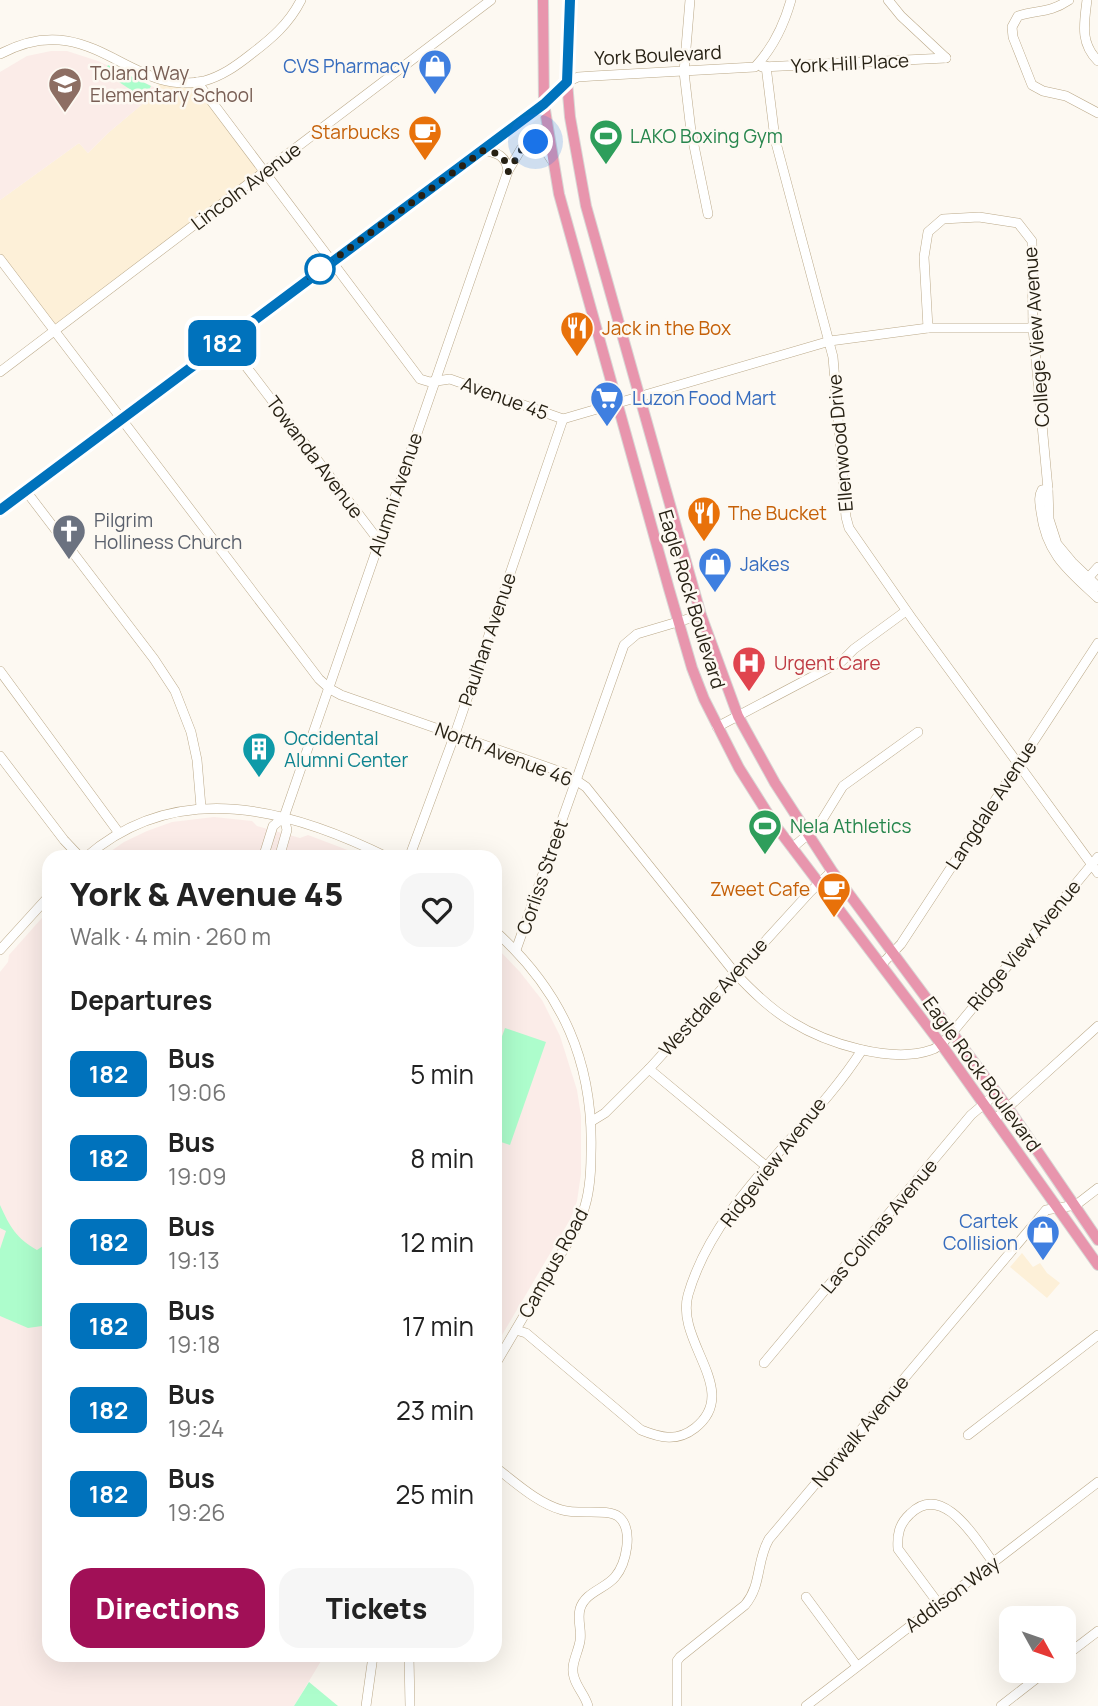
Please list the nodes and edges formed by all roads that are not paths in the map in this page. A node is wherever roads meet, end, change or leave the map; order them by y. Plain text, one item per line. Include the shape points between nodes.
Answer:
1 (301, 0) edge
2 (491, 0) edge
3 (543, 0) edge
4 (570, 0) edge
5 (690, 0) edge
6 (791, 0) edge
7 (888, 0) edge
8 (1069, 0) edge
9 (1087, 0) edge
10 (0, 54) edge
11 (1098, 61) edge
12 (766, 66) junction
13 (755, 67) junction
14 (684, 72) junction
15 (197, 82) junction
16 (567, 82) junction
17 (544, 104) junction
18 (1098, 113) edge
19 (484, 150) junction
20 (553, 166) junction
21 (265, 172) junction
22 (508, 172) junction
23 (580, 176) junction
24 (556, 182) junction
25 (708, 214) dead end
26 (0, 259) edge
27 (331, 261) junction
28 (928, 328) junction
29 (1033, 328) junction
30 (55, 330) junction
31 (226, 340) junction
32 (830, 341) junction
33 (0, 372) edge
34 (435, 381) junction
35 (639, 397) junction
36 (616, 403) junction
37 (121, 419) junction
38 (563, 419) junction
39 (1048, 489) junction
40 (26, 491) junction
41 (0, 510) edge
42 (379, 541) junction
43 (1098, 567) edge
44 (1089, 578) junction
45 (1098, 587) edge
46 (1098, 598) edge
47 (906, 611) junction
48 (701, 615) junction
49 (679, 622) junction
50 (1098, 643) edge
51 (0, 671) edge
52 (330, 689) junction
53 (738, 716) junction
54 (717, 727) junction
55 (918, 732) dead end
56 (454, 734) junction
57 (0, 756) edge
58 (1018, 764) junction
59 (576, 780) junction
60 (201, 807) junction
61 (284, 817) junction
62 (119, 833) junction
63 (808, 834) junction
64 (792, 848) junction
65 (75, 850) edge
66 (95, 850) edge
67 (265, 850) edge
68 (281, 850) edge
69 (372, 850) edge
70 (412, 850) edge
71 (1095, 861) edge
72 (832, 871) junction
73 (1098, 873) edge
74 (818, 883) junction
75 (42, 904) edge
76 (502, 937) edge
77 (0, 950) edge
78 (516, 950) junction
79 (894, 954) junction
80 (882, 964) junction
81 (735, 973) junction
82 (1098, 1026) edge
83 (951, 1034) junction
84 (941, 1044) junction
85 (862, 1050) junction
86 (649, 1069) junction
87 (997, 1093) junction
88 (983, 1104) junction
89 (1008, 1108) junction
90 (994, 1120) junction
91 (592, 1121) junction
92 (766, 1167) junction
93 (1098, 1188) edge
94 (1076, 1205) junction
95 (1057, 1208) junction
96 (1098, 1240) edge
97 (1098, 1265) edge
98 (516, 1330) junction
99 (1098, 1335) edge
100 (502, 1353) edge
101 (764, 1363) dead end
102 (968, 1435) dead end
103 (502, 1471) edge
104 (1098, 1482) edge
105 (993, 1562) junction
106 (806, 1597) dead end
107 (938, 1603) junction
108 (1098, 1631) edge
109 (1076, 1648) edge
110 (372, 1662) edge
111 (409, 1662) edge
112 (857, 1666) junction
113 (1029, 1684) edge
114 (366, 1706) edge
115 (410, 1706) edge
116 (588, 1706) edge
117 (677, 1706) edge
118 (806, 1706) edge
119 (1001, 1706) edge

1 - 15 street via 267,42 223,74
2 - 21 street, Lincoln Avenue
3 - 17 main road, Eagle Rock Boulevard
4 - 16 main road, Eagle Rock Boulevard
5 - 14 street
6 - 13 street via 778,35
7 - 12 street, York Hill Place via 946,58
8 - 18 street via 1046,12 1018,16 1013,37 1032,85
9 - 11 street via 1083,36
10 - 15 street via 45,39 76,42 153,76
12 - 13 street, York Hill Place
12 - 32 street, Ellenwood Drive via 775,139
13 - 14 street, York Boulevard
14 - 16 street, York Boulevard via 578,77
14 - 25 street
15 - 21 street, Avenue 45
16 - 17 main road
16 - 23 main road, Eagle Rock Boulevard
17 - 19 main road
17 - 20 main road, Eagle Rock Boulevard
19 - 22 street via 500,155
19 - 27 main road
20 - 22 street, Alumni Avenue via 547,150 530,142
20 - 24 main road, Eagle Rock Boulevard
21 - 27 street, Avenue 45
21 - 30 street, Lincoln Avenue
22 - 34 street, Alumni Avenue
23 - 24 main road
23 - 35 main road, Eagle Rock Boulevard
24 - 36 main road, Eagle Rock Boulevard
26 - 30 street, North Avenue 46
27 - 31 main road
27 - 34 street, Avenue 45 via 420,379
28 - 29 street, Avenue 45
28 - 29 street, College View Avenue via 924,257 928,232 943,219 979,216 1018,223 1032,241
28 - 32 street, Avenue 45
29 - 39 street, College View Avenue
30 - 33 street, Lincoln Avenue
30 - 37 street, North Avenue 46
31 - 37 main road
31 - 42 street, Towanda Avenue
32 - 35 street, Avenue 45
32 - 47 street, Ellenwood Drive via 849,528
34 - 38 street, Avenue 45 via 450,379
34 - 42 street, Alumni Avenue
35 - 36 street, Avenue 45
35 - 48 main road, Eagle Rock Boulevard
36 - 38 street, Avenue 45
36 - 49 main road, Eagle Rock Boulevard
37 - 40 main road
37 - 52 street, North Avenue 46
38 - 56 street, Paulhan Avenue
39 - 44 street, College View Avenue via 1049,519 1057,544
39 - 46 street via 1042,490 1039,499 1049,545
40 - 41 main road
40 - 60 street via 174,691 191,732
42 - 52 street, Alumni Avenue
43 - 44 street
44 - 45 street, College View Avenue
47 - 53 street via 842,661
47 - 58 street, Ellenwood Drive
48 - 49 street, Corliss Street
48 - 53 main road, Eagle Rock Boulevard
49 - 54 main road, Eagle Rock Boulevard via 693,671
49 - 59 street, Corliss Street via 638,634 624,645
50 - 58 street, Langdale Avenue
51 - 62 street
52 - 56 street, North Avenue 46
52 - 61 street, Alumni Avenue
53 - 54 street
53 - 63 main road, Eagle Rock Boulevard
54 - 64 main road, Eagle Rock Boulevard via 758,800
55 - 63 street via 843,786 819,825
56 - 59 street, North Avenue 46
56 - 70 street, Paulhan Avenue
57 - 65 street
58 - 71 street, Ellenwood Drive
58 - 79 street, Langdale Avenue
59 - 78 street, Corliss Street
59 - 81 street, North Avenue 46
60 - 61 street
60 - 62 street via 161,815
61 - 67 street, Alumni Avenue via 273,826
61 - 68 street, Alumni Avenue via 287,830
61 - 69 street
62 - 66 street
63 - 64 street
63 - 72 main road, Eagle Rock Boulevard
64 - 74 main road, Eagle Rock Boulevard
71 - 73 street, Ellenwood Drive
71 - 83 street, Ridge View Avenue
72 - 74 street, Westdale Avenue
72 - 79 main road, Eagle Rock Boulevard
74 - 80 main road, Eagle Rock Boulevard
74 - 81 street, Westdale Avenue
75 - 77 street
76 - 78 street, Campus Road
78 - 91 street, Campus Road via 543,982 565,1020 581,1062
79 - 80 street, Langdale Avenue
79 - 83 main road, Eagle Rock Boulevard
80 - 84 main road, Eagle Rock Boulevard
81 - 85 street, North Avenue 46 via 793,1023
81 - 86 street, Westdale Avenue
82 - 89 street
83 - 84 street
83 - 87 main road, Eagle Rock Boulevard
84 - 85 street, North Avenue 46 via 909,1053
84 - 88 main road, Eagle Rock Boulevard
85 - 92 street, Ridgeview Avenue
86 - 91 street, Westdale Avenue
86 - 92 street
87 - 88 street, Las Colinas Avenue
87 - 89 main road, Eagle Rock Boulevard
88 - 90 main road, Eagle Rock Boulevard
88 - 101 street, Las Colinas Avenue
89 - 90 street
89 - 94 main road, Eagle Rock Boulevard
90 - 95 main road, Eagle Rock Boulevard
91 - 98 street, Campus Road via 584,1212
92 - 98 street, Ridgeview Avenue via 718,1232 687,1298 687,1325 708,1371 712,1393 706,1416 689,1433 670,1438 641,1430 526,1333
93 - 94 street, Norwalk Avenue
94 - 95 street, Norwalk Avenue
94 - 96 main road, Eagle Rock Boulevard
95 - 97 main road, Eagle Rock Boulevard
95 - 117 street, Norwalk Avenue via 1046,1210 769,1539 752,1597 677,1661
98 - 100 street, Campus Road
99 - 102 street
103 - 116 street via 552,1507 575,1513 609,1512 626,1527 619,1572 587,1598 579,1613 580,1640 573,1676
104 - 105 street, Addison Way
105 - 107 street, Addison Way
105 - 107 street via 954,1513 934,1504 913,1510 900,1528 898,1549
106 - 112 street
107 - 112 street, Addison Way
108 - 109 street
110 - 114 street
111 - 115 street
112 - 118 street, Addison Way
113 - 119 street

